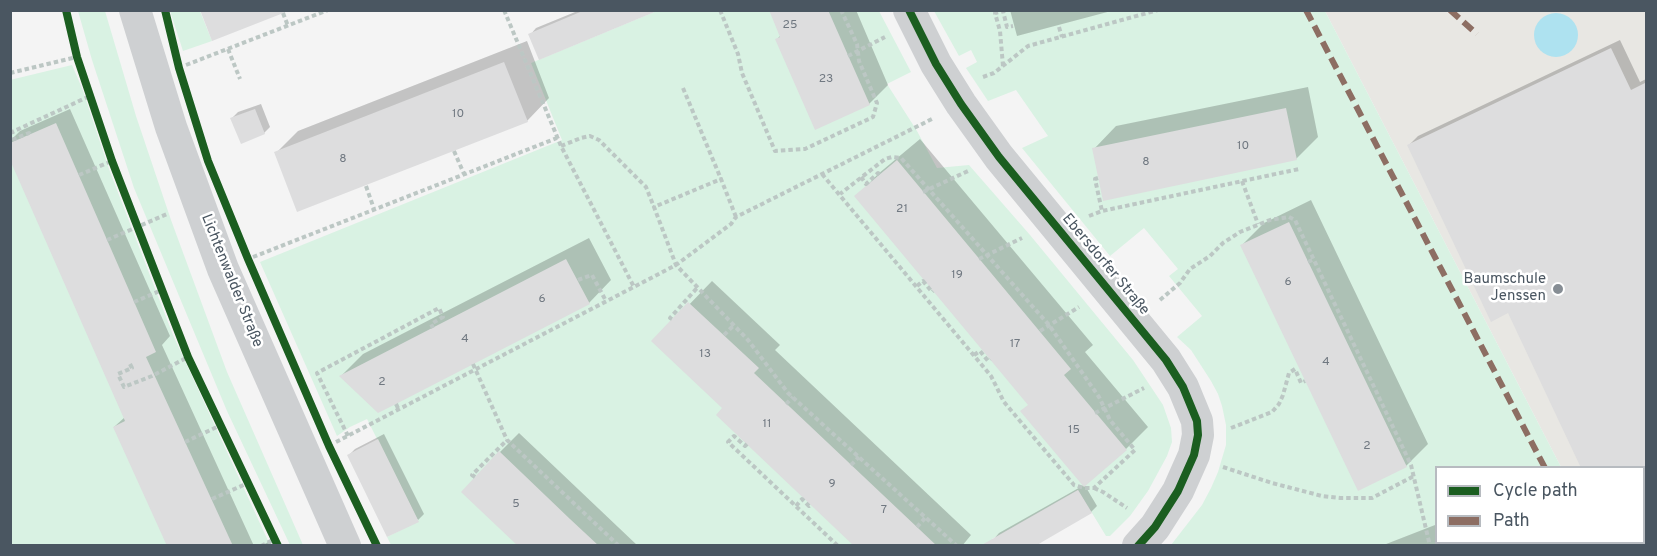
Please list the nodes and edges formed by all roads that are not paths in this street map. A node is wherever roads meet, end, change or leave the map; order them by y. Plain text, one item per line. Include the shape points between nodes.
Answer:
1 (135, 10) edge
2 (912, 16) edge
3 (1146, 536) edge
4 (345, 546) edge

1 - 4 street, Lichtenwalder Straße via 171,127 223,269
2 - 3 street, Ebersdorfer Straße via 936,64 999,157 1184,387 1197,421 1196,445 1178,491

